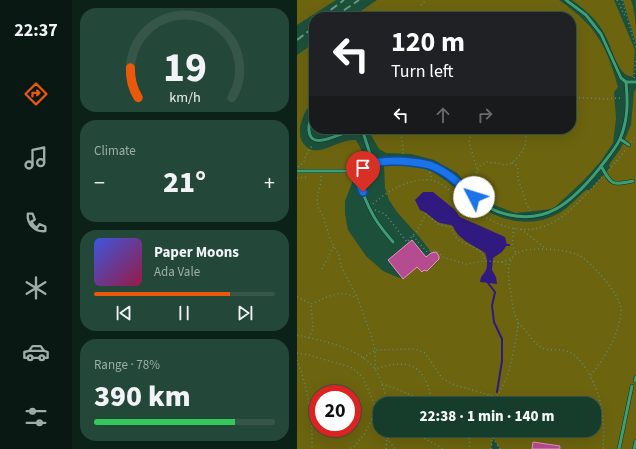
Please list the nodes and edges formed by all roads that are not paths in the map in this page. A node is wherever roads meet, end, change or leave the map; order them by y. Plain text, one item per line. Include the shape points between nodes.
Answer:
1 (566, 0) edge
2 (626, 82) junction
3 (635, 82) edge
4 (309, 120) edge
5 (309, 134) edge
6 (309, 134) edge
7 (344, 134) edge
8 (364, 134) edge
9 (620, 139) junction
10 (629, 145) road end
11 (373, 163) junction
12 (601, 166) junction
13 (297, 170) edge
14 (358, 171) junction
15 (633, 181) dead end
16 (393, 242) dead end
17 (636, 377) edge
18 (635, 381) dead end
19 (632, 386) dead end
20 (636, 441) edge
21 (619, 449) edge
22 (634, 449) edge

1 - 2 lane via 586,15 601,34 618,74
2 - 3 lane
2 - 9 lane via 626,118
4 - 5 lane
6 - 7 lane via 315,141
8 - 11 lane
9 - 10 lane
9 - 12 lane
11 - 12 lane via 403,160 424,164 442,171 489,208 523,217 553,211 565,204
11 - 14 lane via 363,166
12 - 15 lane via 609,181 613,183
13 - 14 lane
14 - 16 lane via 357,178 370,208
17 - 18 lane
19 - 21 lane
20 - 22 lane

